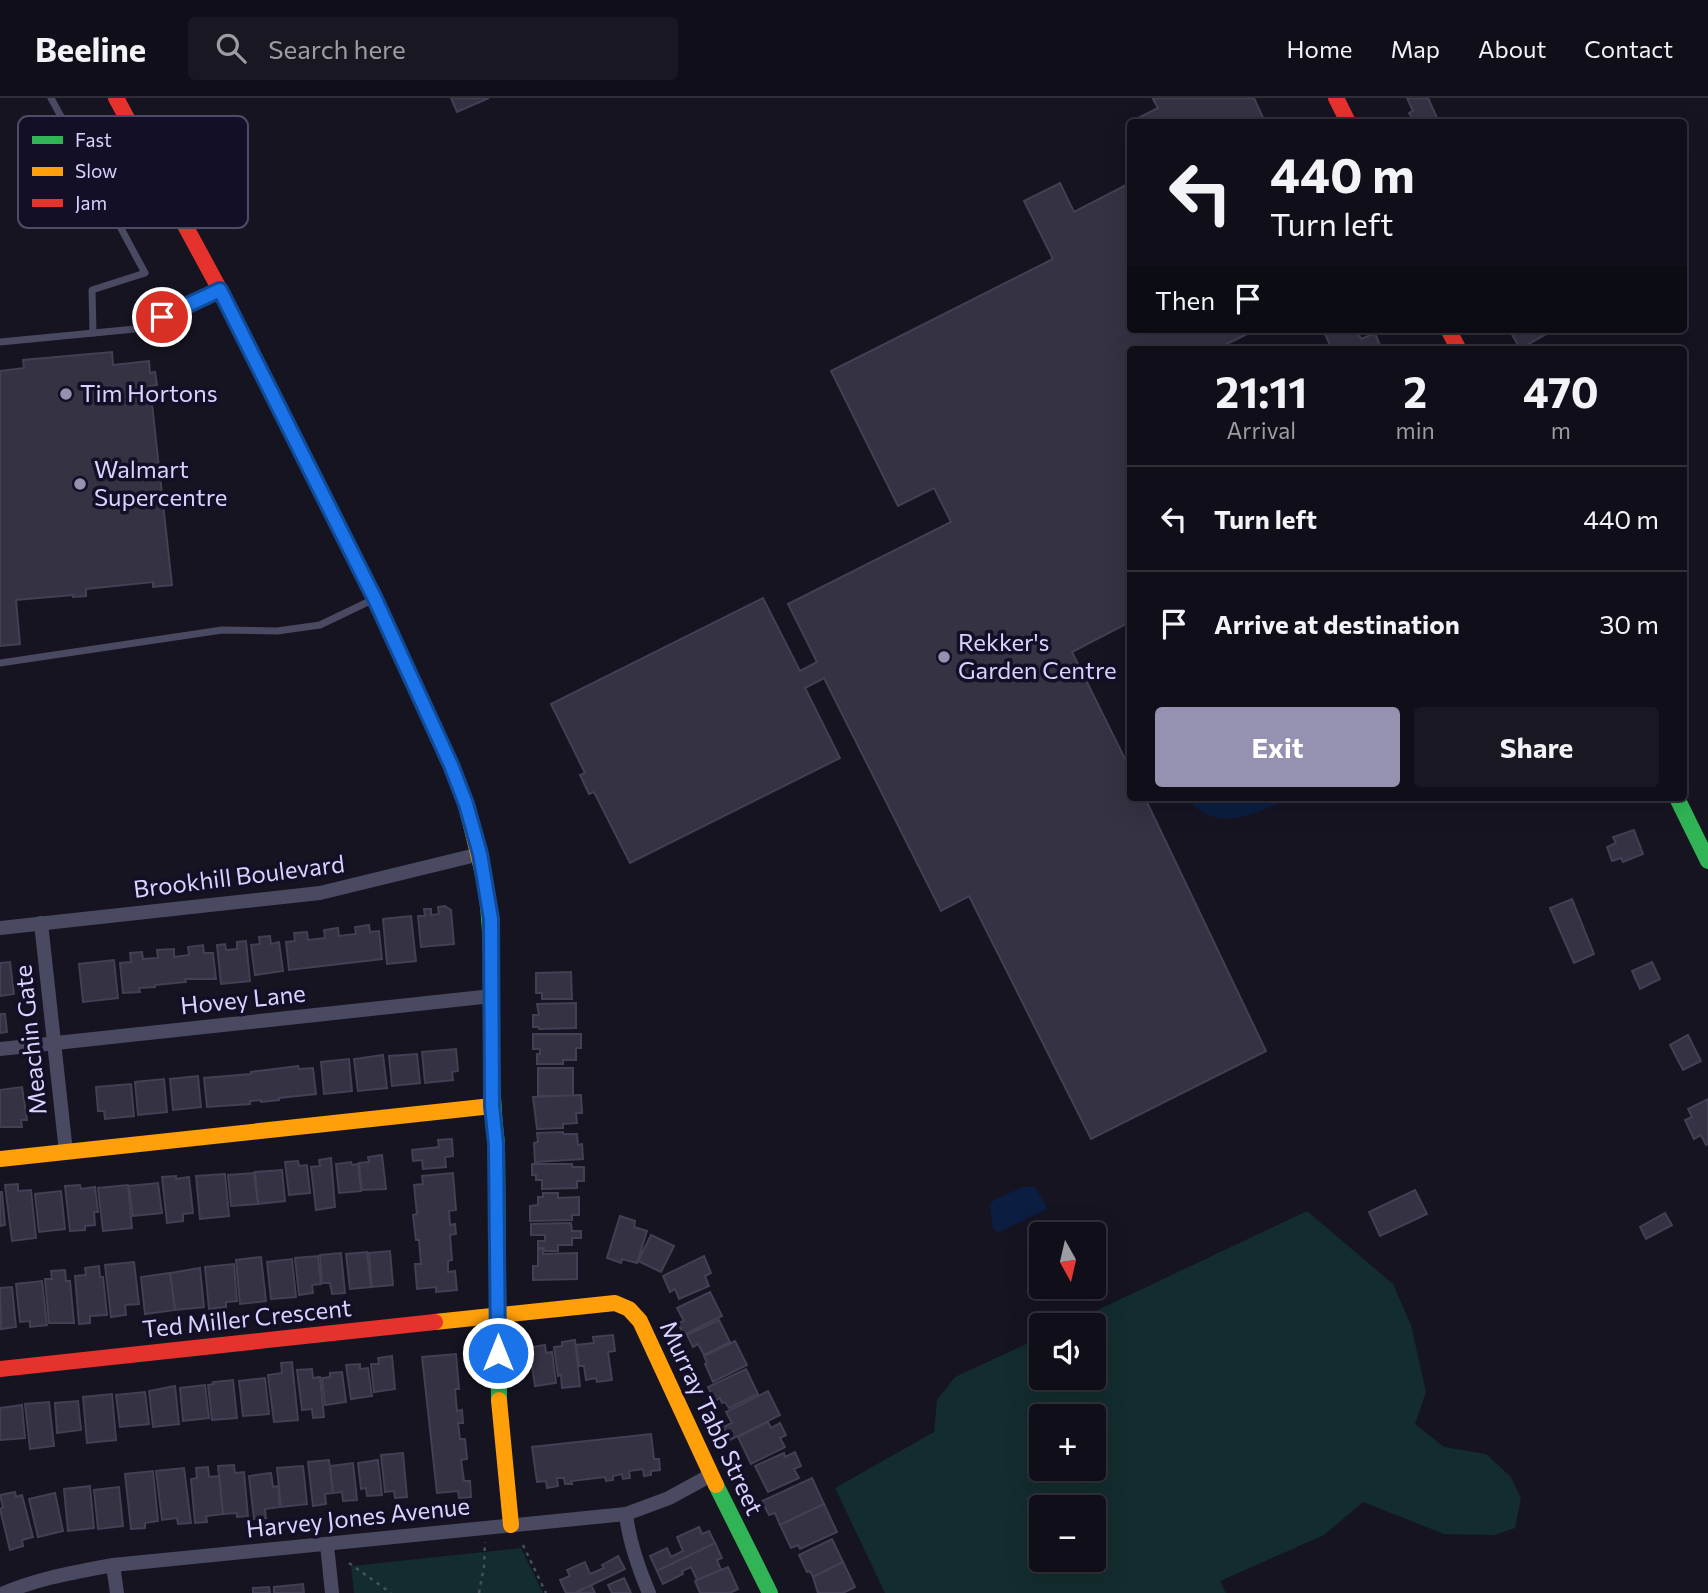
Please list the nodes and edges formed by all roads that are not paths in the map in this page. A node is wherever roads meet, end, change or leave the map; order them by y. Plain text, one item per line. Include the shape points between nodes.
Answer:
1 (51, 98) edge
2 (116, 98) edge
3 (1336, 98) edge
4 (61, 116) edge
5 (126, 116) edge
6 (1346, 119) edge
7 (121, 228) edge
8 (186, 228) edge
9 (220, 290) junction
10 (93, 333) junction
11 (0, 342) edge
12 (375, 599) junction
13 (0, 663) edge
14 (1678, 801) edge
15 (480, 854) junction
16 (1708, 861) edge
17 (41, 923) junction
18 (0, 928) edge
19 (492, 996) junction
20 (54, 1043) junction
21 (0, 1049) edge
22 (492, 1106) junction
23 (66, 1152) junction
24 (0, 1159) edge
25 (498, 1315) junction
26 (0, 1369) edge
27 (711, 1475) junction
28 (626, 1514) junction
29 (511, 1525) junction
30 (327, 1545) junction
31 (113, 1565) junction
32 (4, 1593) edge
33 (117, 1593) edge
34 (332, 1593) edge
35 (649, 1593) edge
36 (770, 1593) edge

1 - 4 lane
2 - 5 street
3 - 6 street
7 - 10 lane via 145,273 92,290
8 - 9 street
9 - 10 lane via 135,329
9 - 12 street
10 - 11 lane
12 - 13 lane via 320,625 277,631 222,630
12 - 15 street via 451,765
14 - 16 street
15 - 17 street, Brookhill Boulevard via 320,893
15 - 19 street via 491,919
17 - 18 street, Brookhill Boulevard
17 - 20 street, Meachin Gate
19 - 20 street, Hovey Lane
19 - 22 street
20 - 21 street, Hovey Lane
20 - 23 street, Meachin Gate
22 - 23 street
22 - 25 street
23 - 24 street
25 - 26 street, Ted Miller Crescent
25 - 27 street, Murray Tabb Street via 615,1303 633,1311
25 - 29 street via 499,1412
27 - 28 street, Harvey Jones Avenue
27 - 36 street, Murray Tabb Street
28 - 29 street, Harvey Jones Avenue
28 - 35 street via 628,1536
29 - 30 street, Harvey Jones Avenue
30 - 31 street, Harvey Jones Avenue
30 - 34 street
31 - 32 street, Harvey Jones Avenue
31 - 33 street

